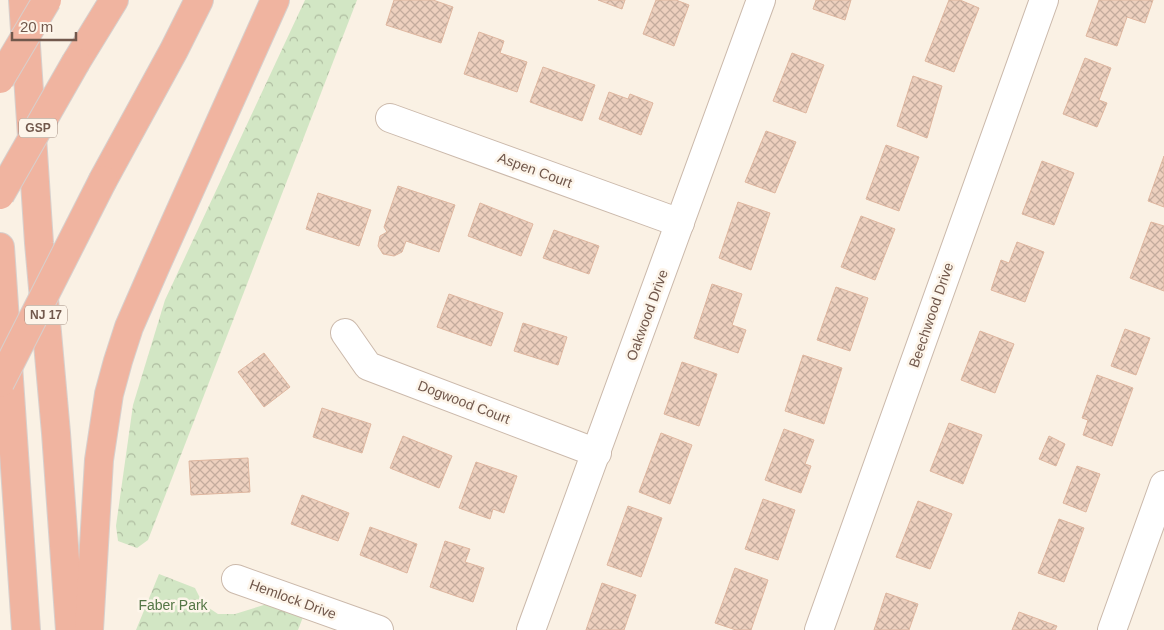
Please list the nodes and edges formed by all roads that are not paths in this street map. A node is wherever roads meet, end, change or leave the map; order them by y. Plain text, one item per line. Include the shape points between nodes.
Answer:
1 (23, 0) edge
2 (47, 0) edge
3 (114, 0) edge
4 (199, 0) edge
5 (275, 0) edge
6 (761, 0) edge
7 (1044, 0) edge
8 (0, 79) edge
9 (390, 118) dead end
10 (0, 194) edge
11 (680, 223) junction
12 (0, 247) edge
13 (345, 333) dead end
14 (0, 382) edge
15 (597, 453) junction
16 (1164, 485) edge
17 (236, 579) dead end
18 (26, 630) edge
19 (70, 630) edge
20 (89, 630) edge
21 (380, 630) edge
22 (531, 630) edge
23 (820, 630) edge
24 (1112, 630) edge

1 - 19 highway, NJ 17
2 - 8 highway, bridge
3 - 10 highway, GSP, bridge
4 - 14 highway, bridge
5 - 20 highway via 157,263 118,362 109,394 99,460
6 - 11 street, Oakwood Drive
7 - 23 street, Beechwood Drive
9 - 11 street, Aspen Court
11 - 15 street, Oakwood Drive
12 - 18 highway, NJ 17
13 - 15 street, Dogwood Court via 368,366
15 - 22 street, Oakwood Drive
16 - 24 street
17 - 21 street, Hemlock Drive

